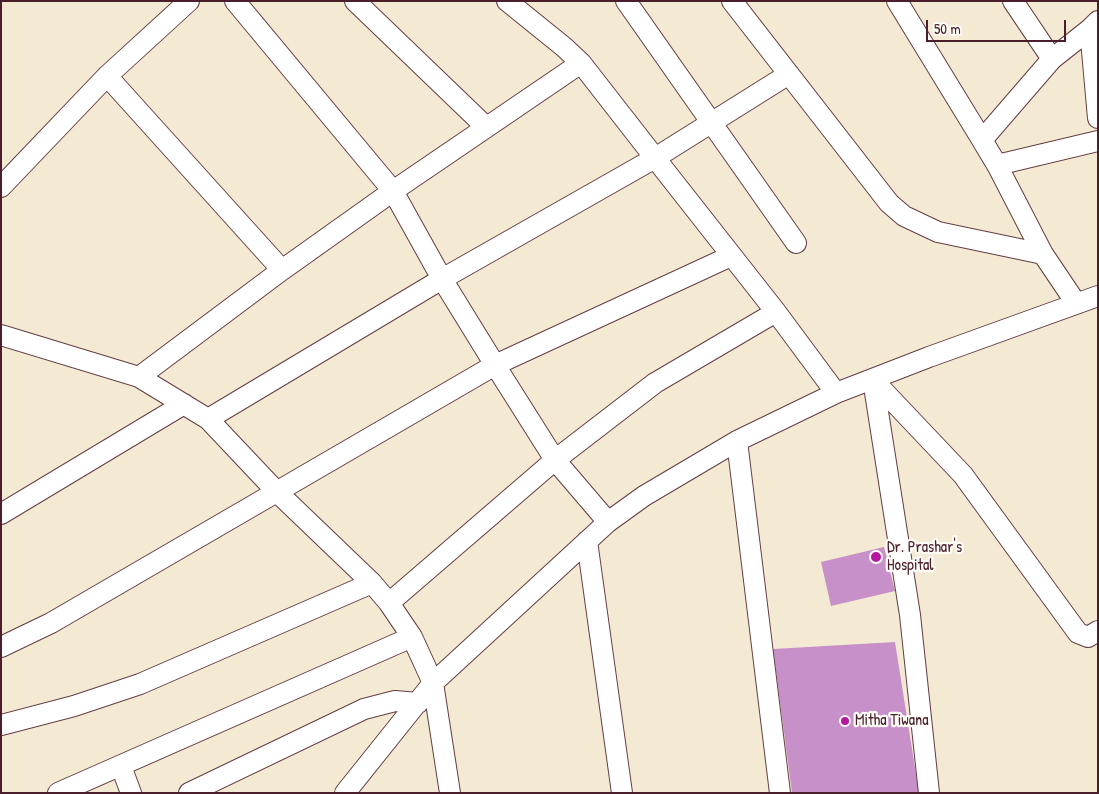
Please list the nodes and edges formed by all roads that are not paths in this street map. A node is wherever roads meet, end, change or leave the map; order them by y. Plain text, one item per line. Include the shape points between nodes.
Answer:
1 (189, 1) edge
2 (235, 1) edge
3 (355, 1) edge
4 (507, 1) edge
5 (626, 1) edge
6 (732, 1) edge
7 (897, 1) edge
8 (1013, 1) edge
9 (1094, 25) edge
10 (1052, 59) junction
11 (580, 64) junction
12 (789, 74) junction
13 (107, 76) junction
14 (1098, 118) edge
15 (712, 124) junction
16 (485, 126) junction
17 (982, 140) junction
18 (1098, 141) edge
19 (655, 158) junction
20 (997, 165) junction
21 (1, 187) edge
22 (393, 191) junction
23 (796, 243) dead end
24 (1043, 254) junction
25 (731, 256) junction
26 (282, 270) junction
27 (442, 279) junction
28 (1098, 296) edge
29 (1076, 303) junction
30 (776, 312) junction
31 (1, 335) edge
32 (495, 365) junction
33 (139, 377) junction
34 (873, 380) junction
35 (836, 393) junction
36 (184, 404) junction
37 (208, 419) junction
38 (737, 441) junction
39 (555, 460) junction
40 (276, 491) junction
41 (1, 514) edge
42 (608, 522) junction
43 (588, 541) junction
44 (372, 583) junction
45 (389, 603) junction
46 (1098, 631) edge
47 (412, 637) junction
48 (1, 647) edge
49 (433, 683) junction
50 (418, 703) junction
51 (1, 726) edge
52 (122, 766) junction
53 (58, 793) edge
54 (131, 793) edge
55 (189, 793) edge
56 (345, 793) edge
57 (450, 793) edge
58 (622, 793) edge
59 (780, 793) edge
60 (929, 793) edge

1 - 13 street
2 - 22 street
3 - 16 street
4 - 11 street
5 - 15 street
6 - 12 street
7 - 17 street
8 - 10 street
9 - 10 street
9 - 14 street
10 - 17 street
11 - 16 street
11 - 19 street
12 - 15 street
12 - 24 street via 889,203 904,216 938,232
13 - 21 street
13 - 26 street
15 - 19 street
15 - 23 street
16 - 22 street
17 - 20 street
18 - 20 street
19 - 25 street
19 - 27 street
20 - 24 street
22 - 26 street
22 - 27 street
24 - 29 street
25 - 30 street
25 - 32 street
26 - 33 street
27 - 32 street
27 - 37 street
28 - 29 street
29 - 34 street
30 - 35 street
30 - 39 street via 656,382
31 - 33 street
32 - 39 street
32 - 40 street
33 - 36 street
34 - 35 street
34 - 46 street via 962,476 1078,633 1088,637
34 - 60 street via 910,615
35 - 38 street
36 - 37 street
36 - 41 street
37 - 40 street
38 - 42 street via 644,496
38 - 59 street
39 - 42 street
39 - 45 street
40 - 44 street
40 - 48 street via 51,623
42 - 43 street
43 - 49 street
43 - 58 street
44 - 45 street
44 - 51 street via 140,684
45 - 47 street
47 - 49 street
47 - 52 street
49 - 50 street
49 - 57 street
50 - 55 street via 395,701 364,709
50 - 56 street
52 - 53 street
52 - 54 street

